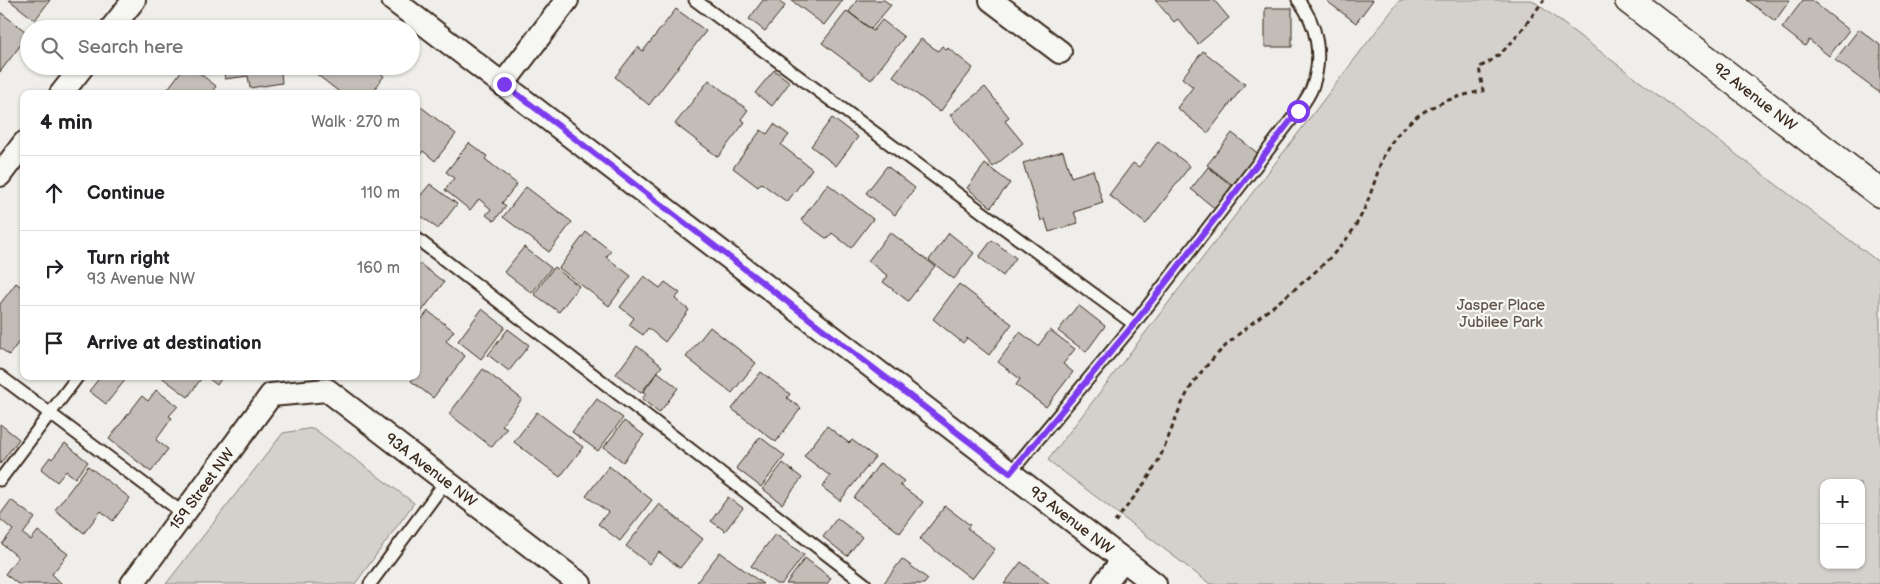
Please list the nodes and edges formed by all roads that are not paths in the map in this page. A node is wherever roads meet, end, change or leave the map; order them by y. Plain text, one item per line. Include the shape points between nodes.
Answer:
1 (134, 0) edge
2 (393, 0) edge
3 (567, 0) edge
4 (695, 0) edge
5 (991, 0) edge
6 (1298, 0) edge
7 (1629, 0) edge
8 (119, 20) edge
9 (419, 20) edge
10 (420, 20) edge
11 (1060, 52) dead end
12 (75, 75) edge
13 (504, 84) junction
14 (64, 90) edge
15 (20, 148) edge
16 (0, 175) edge
17 (1880, 193) edge
18 (420, 241) edge
19 (1134, 324) junction
20 (0, 376) edge
21 (75, 380) edge
22 (271, 396) joint
23 (50, 413) junction
24 (1010, 473) junction
25 (0, 480) edge
26 (446, 481) junction
27 (184, 514) junction
28 (1123, 560) junction
29 (132, 584) edge
30 (370, 584) edge
31 (580, 584) edge
32 (865, 584) edge
33 (1104, 584) edge
34 (1155, 584) edge

1 - 8 street
2 - 9 street, 93 Avenue NW
3 - 13 street
4 - 19 lane
5 - 11 street
6 - 19 lane via 1308,14 1317,44 1318,59 1312,90
7 - 17 street, 92 Avenue NW
10 - 13 street, 93 Avenue NW
12 - 14 street
13 - 24 street, 93 Avenue NW
15 - 16 street
18 - 32 lane
19 - 24 lane
20 - 23 lane
21 - 23 lane
22 - 26 street, 93A Avenue NW via 327,390
22 - 27 street, 159 Street NW
23 - 25 lane
23 - 27 lane
24 - 28 street, 93 Avenue NW
26 - 30 lane
26 - 31 street, 93A Avenue NW
27 - 29 street, 159 Street NW
28 - 33 street
28 - 34 street, 93 Avenue NW

